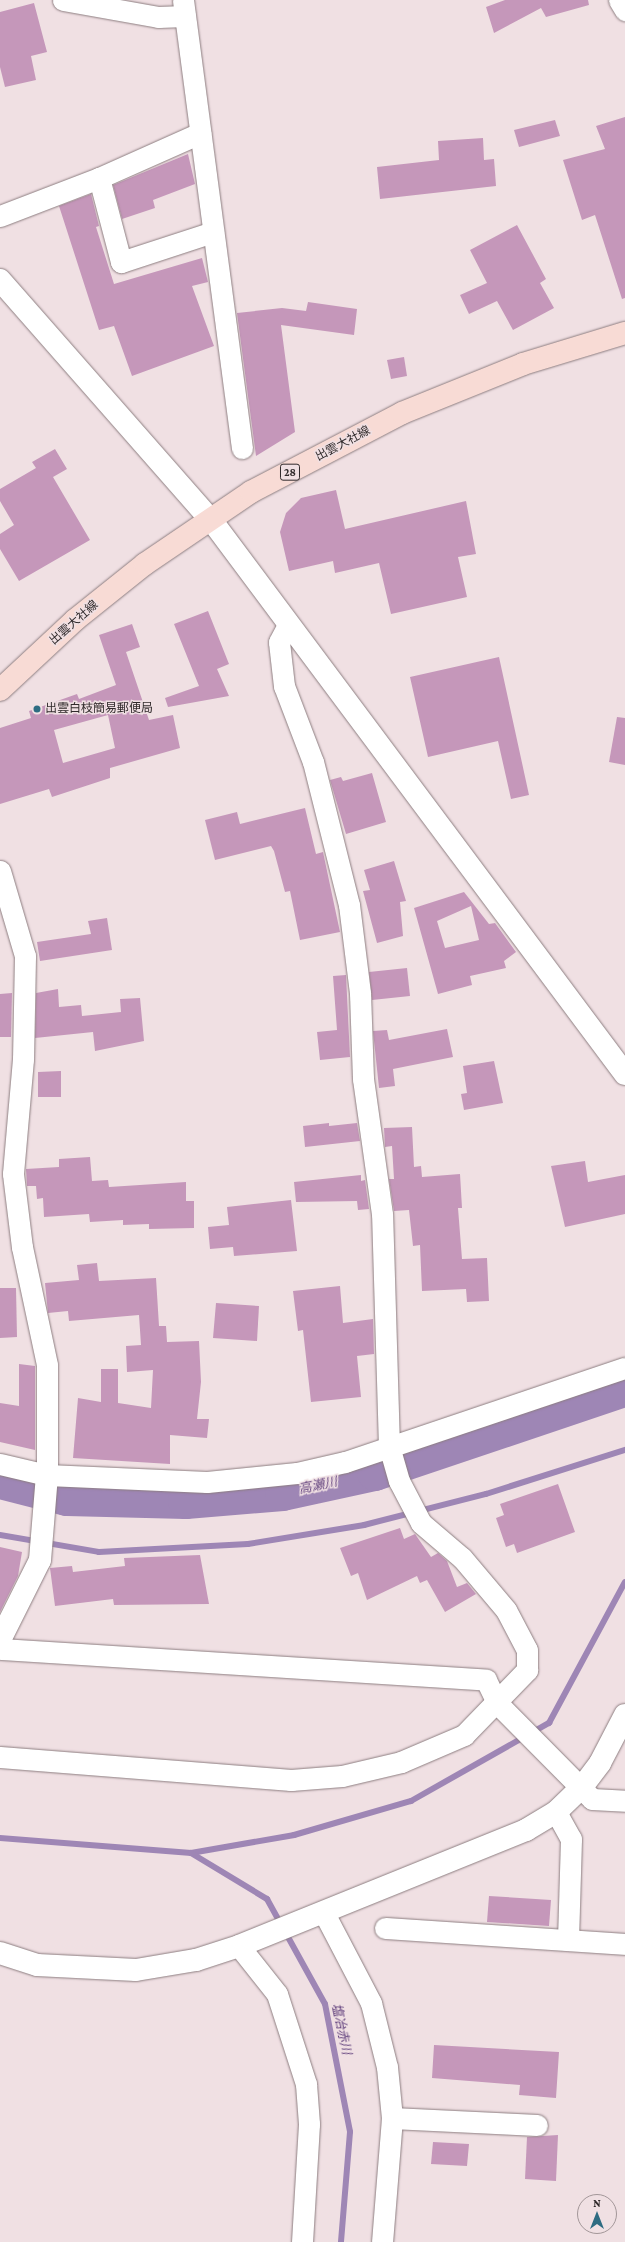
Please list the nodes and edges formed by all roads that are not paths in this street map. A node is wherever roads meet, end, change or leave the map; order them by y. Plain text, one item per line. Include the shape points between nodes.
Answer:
1 (63, 0) edge
2 (619, 0) edge
3 (184, 8) edge
4 (625, 10) edge
5 (200, 133) junction
6 (99, 178) junction
7 (0, 216) edge
8 (213, 232) junction
9 (0, 280) edge
10 (625, 333) edge
11 (242, 448) dead end
12 (212, 521) junction
13 (288, 625) junction
14 (0, 690) edge
15 (0, 871) edge
16 (625, 1074) edge
17 (625, 1368) edge
18 (389, 1446) junction
19 (0, 1464) edge
20 (47, 1475) junction
21 (0, 1640) edge
22 (0, 1649) edge
23 (497, 1703) junction
24 (625, 1715) edge
25 (0, 1757) edge
26 (582, 1787) junction
27 (625, 1801) edge
28 (556, 1812) junction
29 (324, 1913) junction
30 (385, 1928) dead end
31 (568, 1940) junction
32 (625, 1944) edge
33 (239, 1946) junction
34 (0, 1953) edge
35 (392, 2118) junction
36 (537, 2126) dead end
37 (302, 2242) edge
38 (382, 2242) edge

1 - 3 street via 158,17
2 - 4 street
3 - 5 street
5 - 6 street
5 - 8 street
6 - 7 street
6 - 8 street via 121,262
8 - 11 street
9 - 12 street
10 - 12 main road, 出雲大社線 / 28 via 523,364 402,412 251,492
12 - 13 street
12 - 14 main road, 出雲大社線 / 28 via 145,564 75,620
13 - 16 street
13 - 18 street via 279,642 284,686 313,762 350,905 360,993 363,1079 382,1214
15 - 20 street via 25,956 23,1059 13,1174 22,1247 47,1365
17 - 18 street
18 - 20 street via 297,1473 207,1482
18 - 23 street via 399,1481 421,1523 462,1558 506,1610 527,1650 527,1670
19 - 20 street
20 - 21 street via 40,1560
22 - 23 street via 486,1680
23 - 25 street via 464,1735 401,1762 342,1776 291,1780
23 - 26 street
24 - 26 street via 600,1763
26 - 27 street via 592,1799
26 - 28 street
28 - 29 street via 526,1830
28 - 31 street via 571,1839
29 - 33 street
29 - 35 street via 371,2003 387,2067
30 - 31 street
31 - 32 street
33 - 34 street via 196,1960 136,1970 37,1965
33 - 37 street via 277,1994 306,2084 309,2124
35 - 36 street
35 - 38 street

